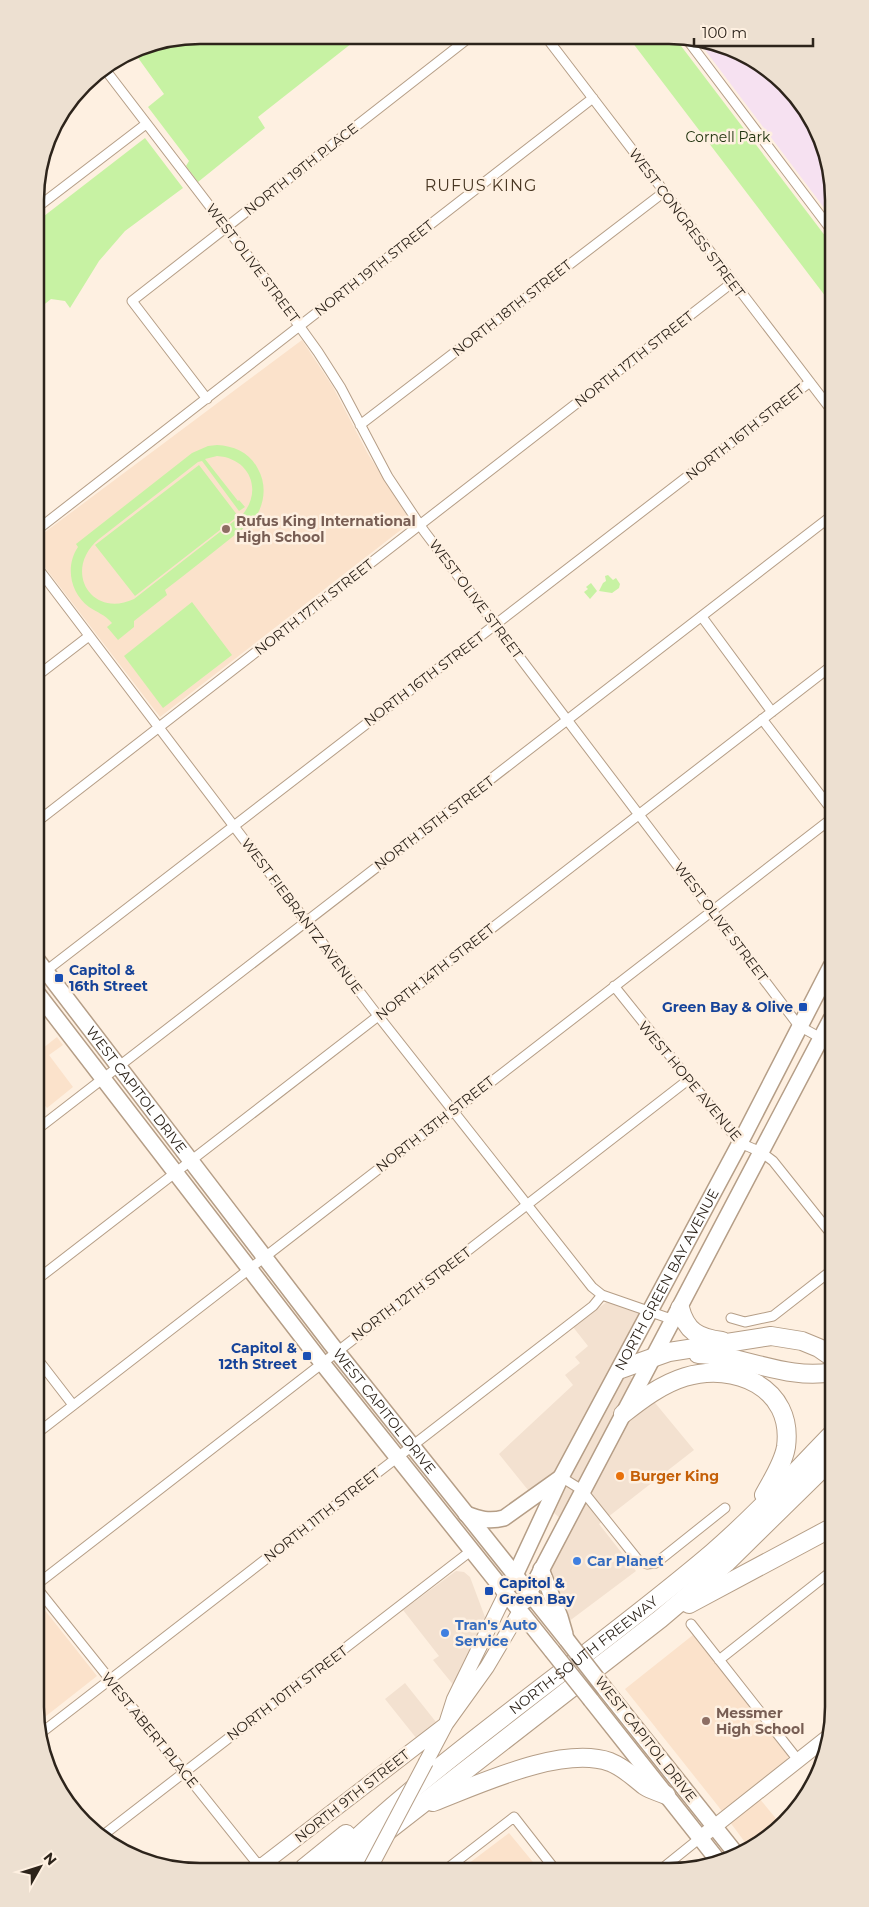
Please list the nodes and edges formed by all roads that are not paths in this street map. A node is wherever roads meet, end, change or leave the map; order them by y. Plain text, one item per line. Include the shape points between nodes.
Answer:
1 (461, 44) edge
2 (551, 44) edge
3 (692, 46) edge
4 (108, 74) edge
5 (593, 98) junction
6 (146, 124) junction
7 (664, 192) junction
8 (44, 203) edge
9 (825, 223) edge
10 (226, 227) junction
11 (733, 282) junction
12 (300, 325) junction
13 (810, 382) junction
14 (207, 399) junction
15 (825, 402) edge
16 (360, 425) junction
17 (825, 521) edge
18 (44, 524) edge
19 (419, 524) junction
20 (44, 576) edge
21 (702, 617) junction
22 (496, 624) junction
23 (89, 636) junction
24 (44, 671) edge
25 (825, 671) edge
26 (772, 712) junction
27 (762, 719) junction
28 (568, 720) junction
29 (158, 726) junction
30 (825, 802) edge
31 (640, 814) junction
32 (44, 816) edge
33 (825, 823) edge
34 (233, 826) junction
35 (712, 910) junction
36 (306, 921) junction
37 (44, 967) edge
38 (44, 975) edge
39 (825, 978) edge
40 (614, 986) junction
41 (44, 1002) edge
42 (378, 1016) junction
43 (800, 1026) junction
44 (825, 1032) edge
45 (822, 1038) junction
46 (118, 1066) junction
47 (102, 1078) junction
48 (688, 1080) junction
49 (452, 1111) junction
50 (44, 1124) edge
51 (740, 1143) junction
52 (761, 1152) junction
53 (189, 1161) junction
54 (174, 1172) junction
55 (527, 1206) junction
56 (825, 1226) edge
57 (264, 1257) junction
58 (248, 1268) junction
59 (44, 1274) edge
60 (825, 1275) edge
61 (602, 1295) junction
62 (649, 1311) junction
63 (677, 1314) junction
64 (731, 1318) dead end
65 (730, 1342) junction
66 (336, 1351) junction
67 (825, 1352) edge
68 (656, 1358) junction
69 (322, 1363) junction
70 (44, 1368) edge
71 (620, 1368) junction
72 (824, 1373) edge
73 (73, 1405) junction
74 (623, 1414) junction
75 (44, 1428) edge
76 (825, 1441) edge
77 (411, 1446) junction
78 (398, 1456) junction
79 (825, 1466) edge
80 (561, 1477) junction
81 (582, 1490) junction
82 (725, 1508) dead end
83 (757, 1511) junction
84 (466, 1514) junction
85 (825, 1531) edge
86 (472, 1550) junction
87 (541, 1569) junction
88 (515, 1576) junction
89 (825, 1576) edge
90 (44, 1579) edge
91 (506, 1593) junction
92 (528, 1593) junction
93 (44, 1597) edge
94 (520, 1611) junction
95 (660, 1620) junction
96 (691, 1624) dead end
97 (567, 1640) junction
98 (719, 1660) junction
99 (109, 1680) junction
100 (446, 1724) junction
101 (45, 1729) edge
102 (821, 1743) edge
103 (466, 1747) junction
104 (798, 1760) junction
105 (184, 1771) junction
106 (666, 1795) junction
107 (414, 1809) junction
108 (715, 1826) junction
109 (107, 1832) edge
110 (700, 1838) junction
111 (733, 1849) edge
112 (714, 1856) edge
113 (256, 1863) edge
114 (266, 1863) edge
115 (310, 1863) edge
116 (330, 1863) edge
117 (354, 1863) edge
118 (373, 1863) edge
119 (454, 1863) edge
120 (550, 1863) edge
121 (668, 1863) edge

1 - 10 street, NORTH 19TH PLACE
2 - 5 street, WEST CONGRESS STREET
3 - 9 street
4 - 6 street, WEST OLIVE STREET
5 - 7 street, WEST CONGRESS STREET
5 - 12 street, NORTH 19TH STREET
6 - 8 street
6 - 10 street, WEST OLIVE STREET
7 - 11 street, WEST CONGRESS STREET
7 - 16 street, NORTH 18TH STREET
10 - 12 street, WEST OLIVE STREET
10 - 14 street, NORTH 19TH PLACE via 132,301
11 - 13 street, WEST CONGRESS STREET
11 - 19 street, NORTH 17TH STREET
12 - 14 street, NORTH 19TH STREET
12 - 16 street, WEST OLIVE STREET via 341,388
13 - 15 street, WEST CONGRESS STREET
13 - 22 street, NORTH 16TH STREET
14 - 18 street, NORTH 19TH STREET
16 - 19 street, WEST OLIVE STREET via 388,477
17 - 21 street, NORTH 15TH STREET
19 - 22 street, WEST OLIVE STREET
19 - 29 street, NORTH 17TH STREET
20 - 23 street, WEST FIEBRANTZ AVENUE
21 - 26 street
21 - 28 street, NORTH 15TH STREET
22 - 28 street, WEST OLIVE STREET
22 - 34 street, NORTH 16TH STREET
23 - 24 street
23 - 29 street, WEST FIEBRANTZ AVENUE
25 - 26 street, NORTH 14TH STREET
26 - 27 street, NORTH 14TH STREET
27 - 30 street
27 - 31 street, NORTH 14TH STREET
28 - 31 street, WEST OLIVE STREET
28 - 36 street, NORTH 15TH STREET
29 - 32 street, NORTH 17TH STREET
29 - 34 street, WEST FIEBRANTZ AVENUE
31 - 35 street, WEST OLIVE STREET
31 - 42 street, NORTH 14TH STREET
33 - 35 street, NORTH 13TH STREET
34 - 36 street, WEST FIEBRANTZ AVENUE
34 - 37 street, NORTH 16TH STREET
35 - 40 street, NORTH 13TH STREET
35 - 43 street, WEST OLIVE STREET
36 - 42 street, WEST FIEBRANTZ AVENUE
36 - 46 street, NORTH 15TH STREET
38 - 46 main road, WEST CAPITOL DRIVE
39 - 43 main road, NORTH GREEN BAY AVENUE
40 - 48 street, WEST HOPE AVENUE
40 - 49 street, NORTH 13TH STREET
41 - 47 main road, WEST CAPITOL DRIVE
42 - 49 street, WEST FIEBRANTZ AVENUE
42 - 53 street, NORTH 14TH STREET
43 - 45 street, WEST OLIVE STREET
43 - 51 main road, NORTH GREEN BAY AVENUE
44 - 45 main road, NORTH GREEN BAY AVENUE
45 - 52 main road, NORTH GREEN BAY AVENUE
46 - 47 street, NORTH 15TH STREET
46 - 53 main road, WEST CAPITOL DRIVE
47 - 50 street, NORTH 15TH STREET
47 - 54 main road, WEST CAPITOL DRIVE
48 - 51 street, WEST HOPE AVENUE
48 - 55 street, NORTH 12TH STREET
49 - 55 street, WEST FIEBRANTZ AVENUE
49 - 57 street, NORTH 13TH STREET
51 - 52 street, WEST HOPE AVENUE
51 - 62 main road, NORTH GREEN BAY AVENUE
52 - 56 street, WEST HOPE AVENUE via 773,1161
52 - 63 main road, NORTH GREEN BAY AVENUE
53 - 54 street, NORTH 14TH STREET
53 - 57 main road, WEST CAPITOL DRIVE
54 - 58 main road, WEST CAPITOL DRIVE
54 - 59 street, NORTH 14TH STREET
55 - 61 street, WEST FIEBRANTZ AVENUE
55 - 66 street, NORTH 12TH STREET
57 - 58 street, NORTH 13TH STREET
57 - 66 main road, WEST CAPITOL DRIVE
58 - 69 main road, WEST CAPITOL DRIVE
58 - 73 street, NORTH 13TH STREET
60 - 64 street via 773,1316 745,1322
61 - 62 street, WEST FIEBRANTZ AVENUE
61 - 77 street, NORTH 11TH STREET
62 - 63 street, WEST FIEBRANTZ AVENUE
62 - 71 main road, NORTH GREEN BAY AVENUE
63 - 65 highway via 702,1337
63 - 68 main road, NORTH GREEN BAY AVENUE
65 - 67 highway via 786,1337
65 - 68 highway via 669,1352
66 - 69 street, NORTH 12TH STREET
66 - 77 main road, WEST CAPITOL DRIVE
68 - 71 highway
68 - 72 highway via 708,1354 804,1373
68 - 74 main road, NORTH GREEN BAY AVENUE
69 - 78 main road, WEST CAPITOL DRIVE
69 - 90 street, NORTH 12TH STREET
70 - 73 street
71 - 80 main road, NORTH GREEN BAY AVENUE
73 - 75 street, NORTH 13TH STREET
74 - 81 main road, NORTH GREEN BAY AVENUE
74 - 83 highway via 659,1388 700,1373 733,1374 760,1384 774,1397 783,1413 786,1447
76 - 83 highway, NORTH-SOUTH FREEWAY
77 - 78 street, NORTH 11TH STREET
77 - 84 main road, WEST CAPITOL DRIVE
78 - 86 main road, WEST CAPITOL DRIVE
78 - 99 street, NORTH 11TH STREET
79 - 95 highway, NORTH-SOUTH FREEWAY via 726,1563
80 - 81 street
80 - 84 main road via 504,1518 484,1521
80 - 88 main road, NORTH GREEN BAY AVENUE
81 - 82 street via 638,1560 647,1564 656,1563
81 - 87 main road, NORTH GREEN BAY AVENUE
83 - 103 highway, NORTH-SOUTH FREEWAY via 713,1552
84 - 88 main road, WEST CAPITOL DRIVE
85 - 95 highway
86 - 91 main road, WEST CAPITOL DRIVE
86 - 105 street, NORTH 10TH STREET
87 - 92 main road, NORTH GREEN BAY AVENUE
87 - 97 main road
88 - 91 main road, NORTH GREEN BAY AVENUE
88 - 92 main road, WEST CAPITOL DRIVE
89 - 98 street
91 - 94 main road, WEST CAPITOL DRIVE
91 - 100 main road via 454,1698
92 - 94 main road, NORTH GREEN BAY AVENUE
92 - 97 main road, WEST CAPITOL DRIVE
93 - 99 street, WEST ABERT PLACE
94 - 100 main road via 487,1667
94 - 106 main road, WEST CAPITOL DRIVE, bridge
95 - 107 highway, NORTH-SOUTH FREEWAY
96 - 98 street
97 - 108 main road, WEST CAPITOL DRIVE, bridge
98 - 104 street
99 - 101 street, NORTH 11TH STREET
99 - 105 street, WEST ABERT PLACE
100 - 114 main road, NORTH 9TH STREET
100 - 118 main road, bridge
102 - 104 main road
103 - 115 highway
103 - 116 highway, NORTH-SOUTH FREEWAY via 360,1834
104 - 108 main road
105 - 109 street, NORTH 10TH STREET
105 - 113 street, WEST ABERT PLACE
106 - 107 highway via 647,1787 626,1769 587,1758 555,1760 509,1773
106 - 110 main road, WEST CAPITOL DRIVE
107 - 117 highway, NORTH-SOUTH FREEWAY via 372,1843
108 - 110 main road
108 - 111 main road, WEST CAPITOL DRIVE
110 - 112 main road, WEST CAPITOL DRIVE
110 - 121 street
119 - 120 street via 514,1817

